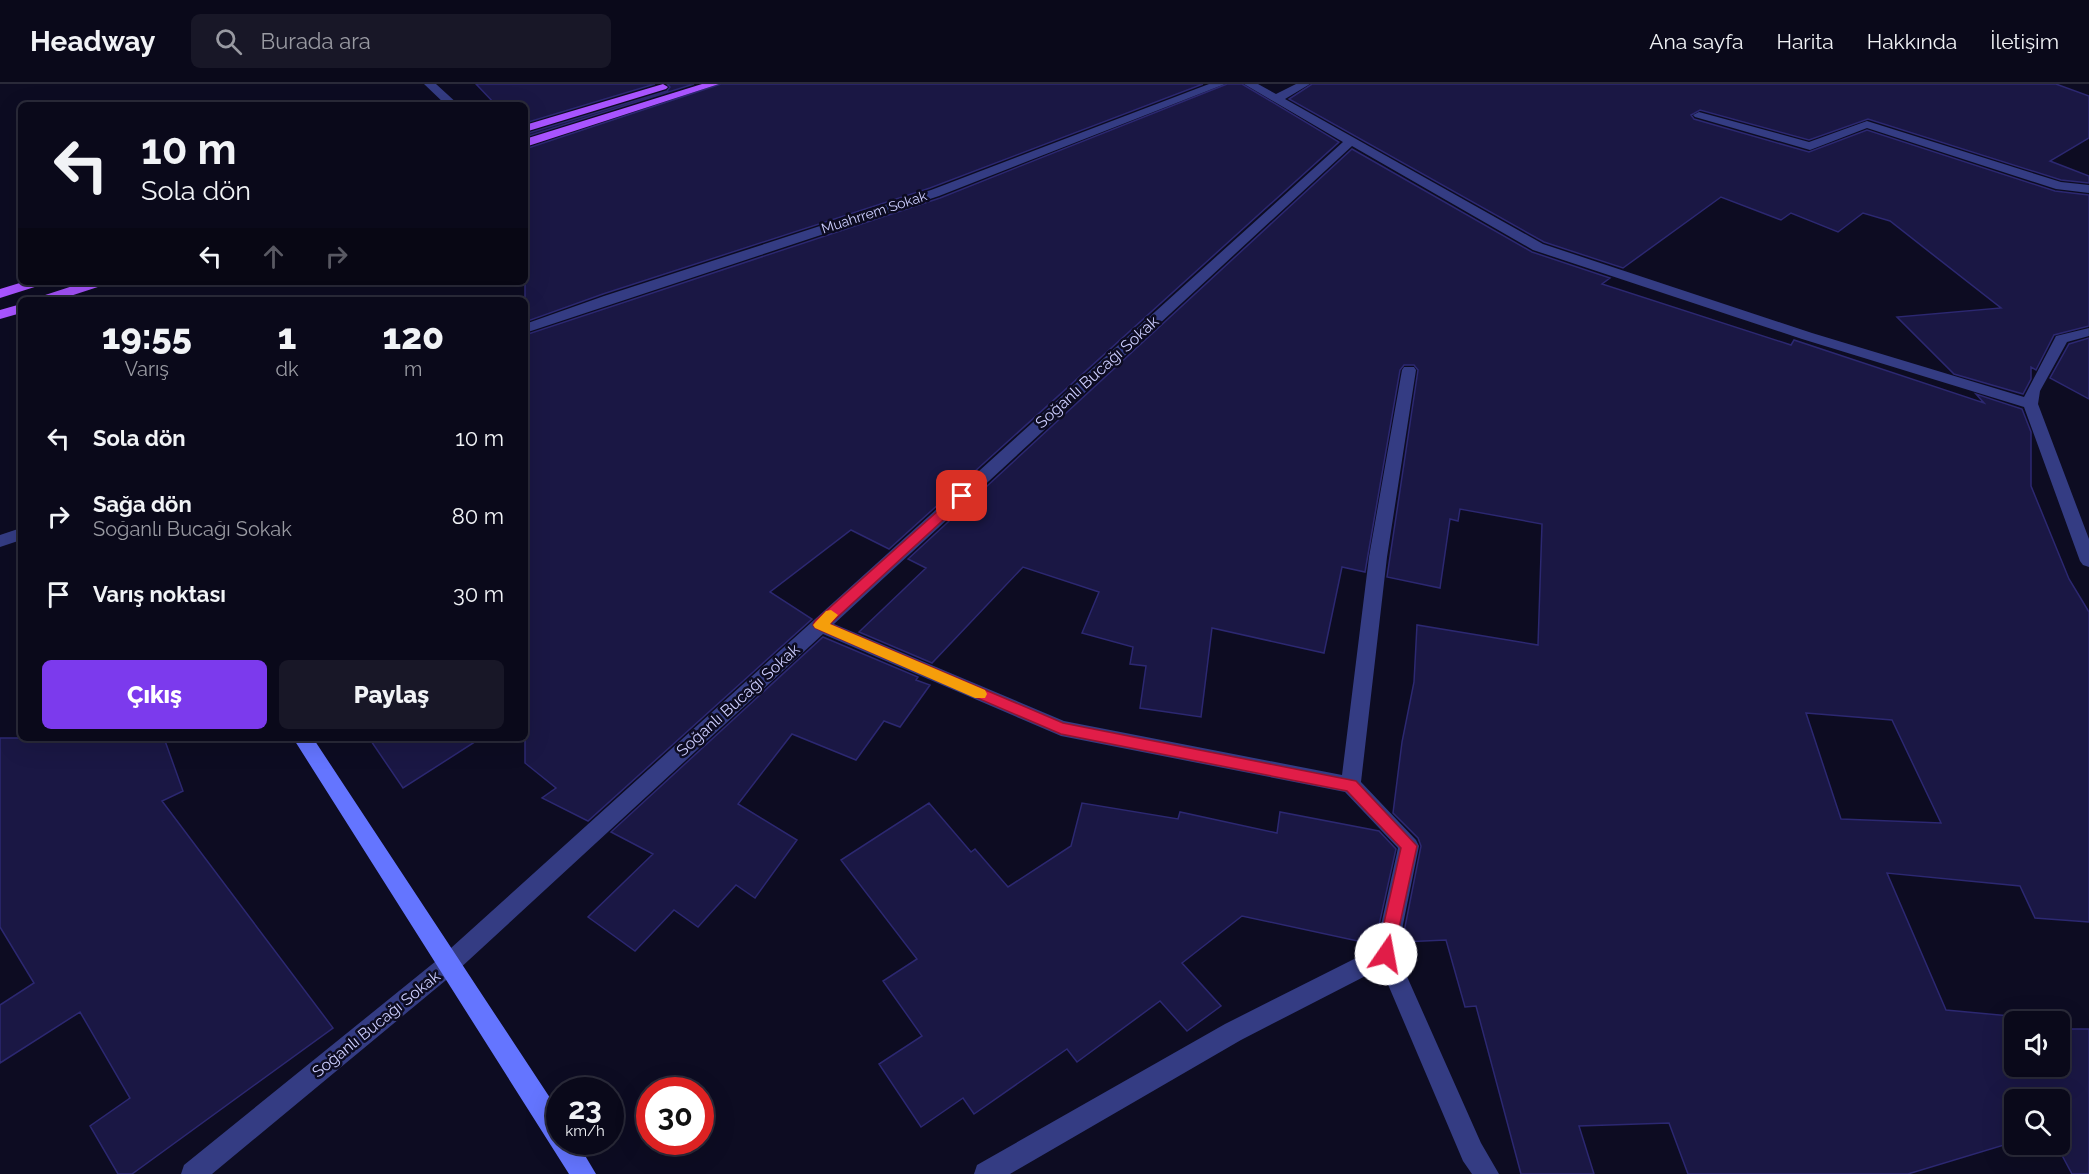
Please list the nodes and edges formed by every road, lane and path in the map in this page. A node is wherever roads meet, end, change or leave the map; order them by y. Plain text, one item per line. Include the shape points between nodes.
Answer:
1 (430, 84) edge
2 (673, 84) edge
3 (713, 84) edge
4 (1219, 84) edge
5 (1250, 84) edge
6 (1304, 84) edge
7 (1278, 98) junction
8 (450, 102) edge
9 (1699, 115) dead end
10 (528, 128) edge
11 (1352, 140) junction
12 (528, 142) edge
13 (2089, 189) edge
14 (27, 285) edge
15 (90, 285) edge
16 (0, 294) edge
17 (53, 297) edge
18 (18, 309) edge
19 (0, 315) edge
20 (528, 328) edge
21 (2089, 332) edge
22 (1409, 370) dead end
23 (2030, 404) junction
24 (18, 535) edge
25 (0, 541) edge
26 (2089, 561) edge
27 (820, 625) junction
28 (305, 741) edge
29 (1351, 785) junction
30 (1386, 954) junction
31 (449, 964) junction
32 (546, 1114) edge
33 (572, 1155) edge
34 (193, 1174) edge
35 (584, 1174) edge
36 (986, 1174) edge
37 (1487, 1174) edge

1 - 8 street
2 - 10 main road
3 - 12 main road
4 - 20 street, Muahrrem Sokak via 935,193
5 - 7 street
6 - 7 street
7 - 11 street
9 - 13 street via 1810,146 1867,124 2060,186
11 - 23 street via 1538,246 1807,336
11 - 27 street, Soğanlı Bucağı Sokak
14 - 16 main road
15 - 17 main road
18 - 19 main road
21 - 23 street via 2061,339
22 - 29 street via 1378,557
23 - 26 street
24 - 25 street
27 - 29 street via 1061,728
27 - 31 street, Soğanlı Bucağı Sokak
28 - 31 street
29 - 30 street via 1409,846
30 - 36 street via 1233,1032
30 - 37 street via 1472,1152
31 - 32 street
31 - 34 street, Soğanlı Bucağı Sokak
33 - 35 street

